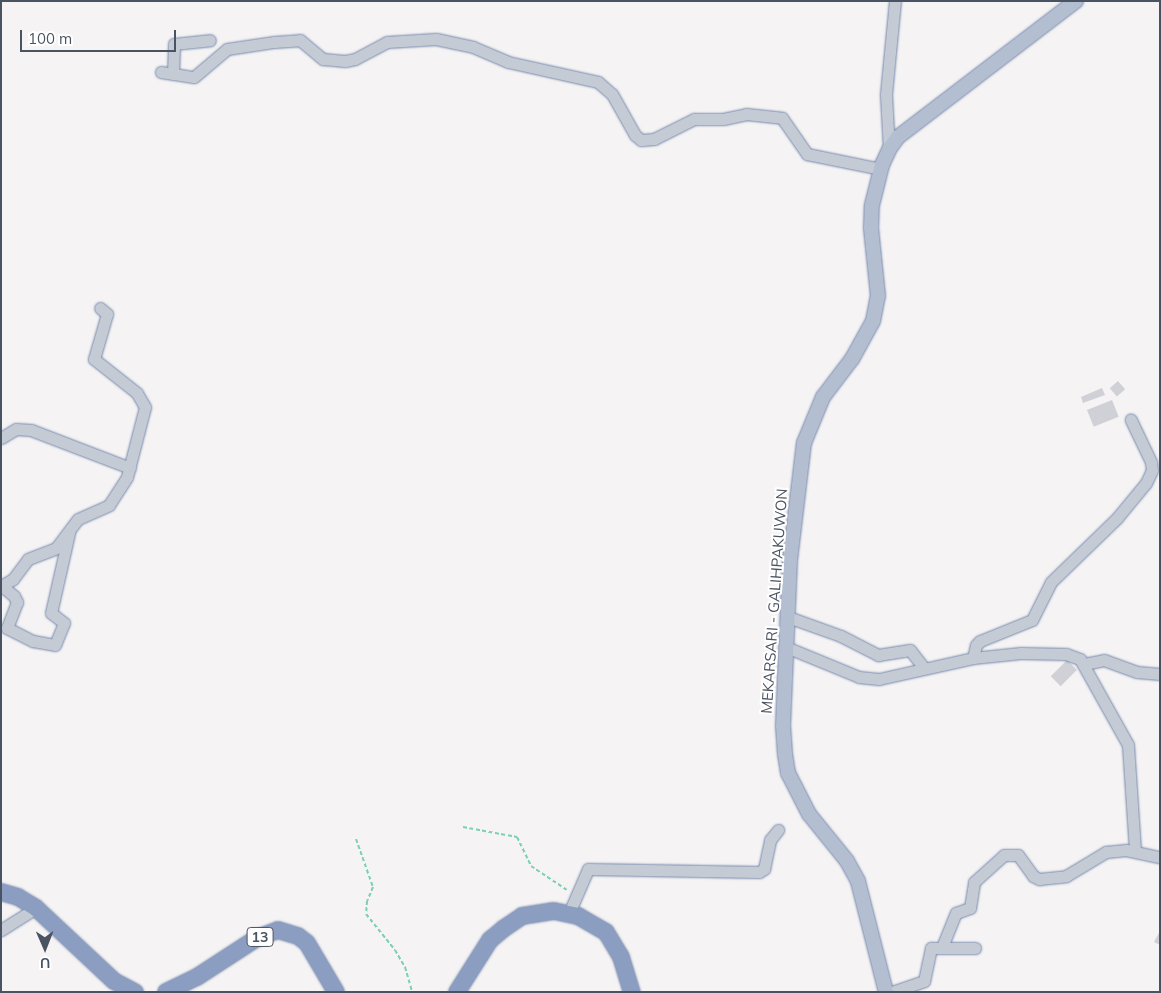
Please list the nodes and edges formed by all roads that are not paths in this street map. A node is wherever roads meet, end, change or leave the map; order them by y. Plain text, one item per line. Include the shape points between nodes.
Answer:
1 (895, 1) edge
2 (1076, 1) edge
3 (210, 40) dead end
4 (888, 150) junction
5 (881, 169) junction
6 (100, 308) dead end
7 (1131, 420) dead end
8 (1, 438) edge
9 (130, 468) junction
10 (1160, 482) edge
11 (1146, 483) junction
12 (70, 528) junction
13 (1, 586) edge
14 (788, 617) junction
15 (786, 647) junction
16 (973, 658) junction
17 (1084, 664) junction
18 (924, 668) junction
19 (1160, 674) edge
20 (778, 830) dead end
21 (1135, 851) junction
22 (1160, 857) edge
23 (1, 892) edge
24 (36, 908) junction
25 (569, 913) junction
26 (1, 930) edge
27 (942, 947) junction
28 (975, 948) dead end
29 (111, 986) edge
30 (135, 992) edge
31 (166, 992) edge
32 (336, 992) edge
33 (457, 992) edge
34 (632, 992) edge
35 (886, 992) edge
36 (892, 992) edge

1 - 4 street via 886,94
2 - 4 main road, MEKARSARI - GALIHPAKUWON via 898,137
3 - 5 street via 174,44 167,73 194,77 227,49 274,42 300,40 324,59 344,61 355,59 387,42 436,39 473,47 508,62 598,82 612,94 634,135 642,140 654,139 694,119 723,119 746,114 782,118 807,154
4 - 5 main road, MEKARSARI - GALIHPAKUWON
5 - 14 main road, MEKARSARI - GALIHPAKUWON via 871,228 878,296 873,320 852,358 822,397 804,443 796,494
6 - 9 street via 107,314 94,360 137,393 145,407
7 - 11 street via 1151,462 1152,470
8 - 9 street via 16,430 31,430
9 - 12 street via 109,505 78,519
10 - 11 street
11 - 16 street via 1117,518 1052,582 1032,620 980,641
12 - 13 street via 52,552 28,559 13,578
12 - 13 street via 51,613 64,623 55,645 32,641 7,628 16,602 14,596
14 - 15 main road, MEKARSARI - GALIHPAKUWON
14 - 18 street via 841,636 878,655 910,650
15 - 18 street via 869,679 888,678
15 - 35 main road, MEKARSARI - GALIHPAKUWON via 783,726 788,774 809,814 847,861 858,881
16 - 17 street via 1032,652 1072,655
16 - 18 street
17 - 19 street via 1104,660 1137,672
17 - 21 street via 1128,745
20 - 25 street via 770,840 764,869 759,872 588,869
21 - 22 street
21 - 27 street via 1106,852 1057,879 1035,878 1018,855 1001,856 974,882 970,908 956,913
23 - 24 highway via 18,897
24 - 26 street
24 - 29 highway
25 - 33 highway via 536,912 511,924 490,940
25 - 34 highway via 606,932 621,957
27 - 28 street
27 - 36 street via 931,948 928,952 924,981
29 - 30 highway
31 - 32 highway, 13 via 197,977 257,938 278,930 298,936 306,943

